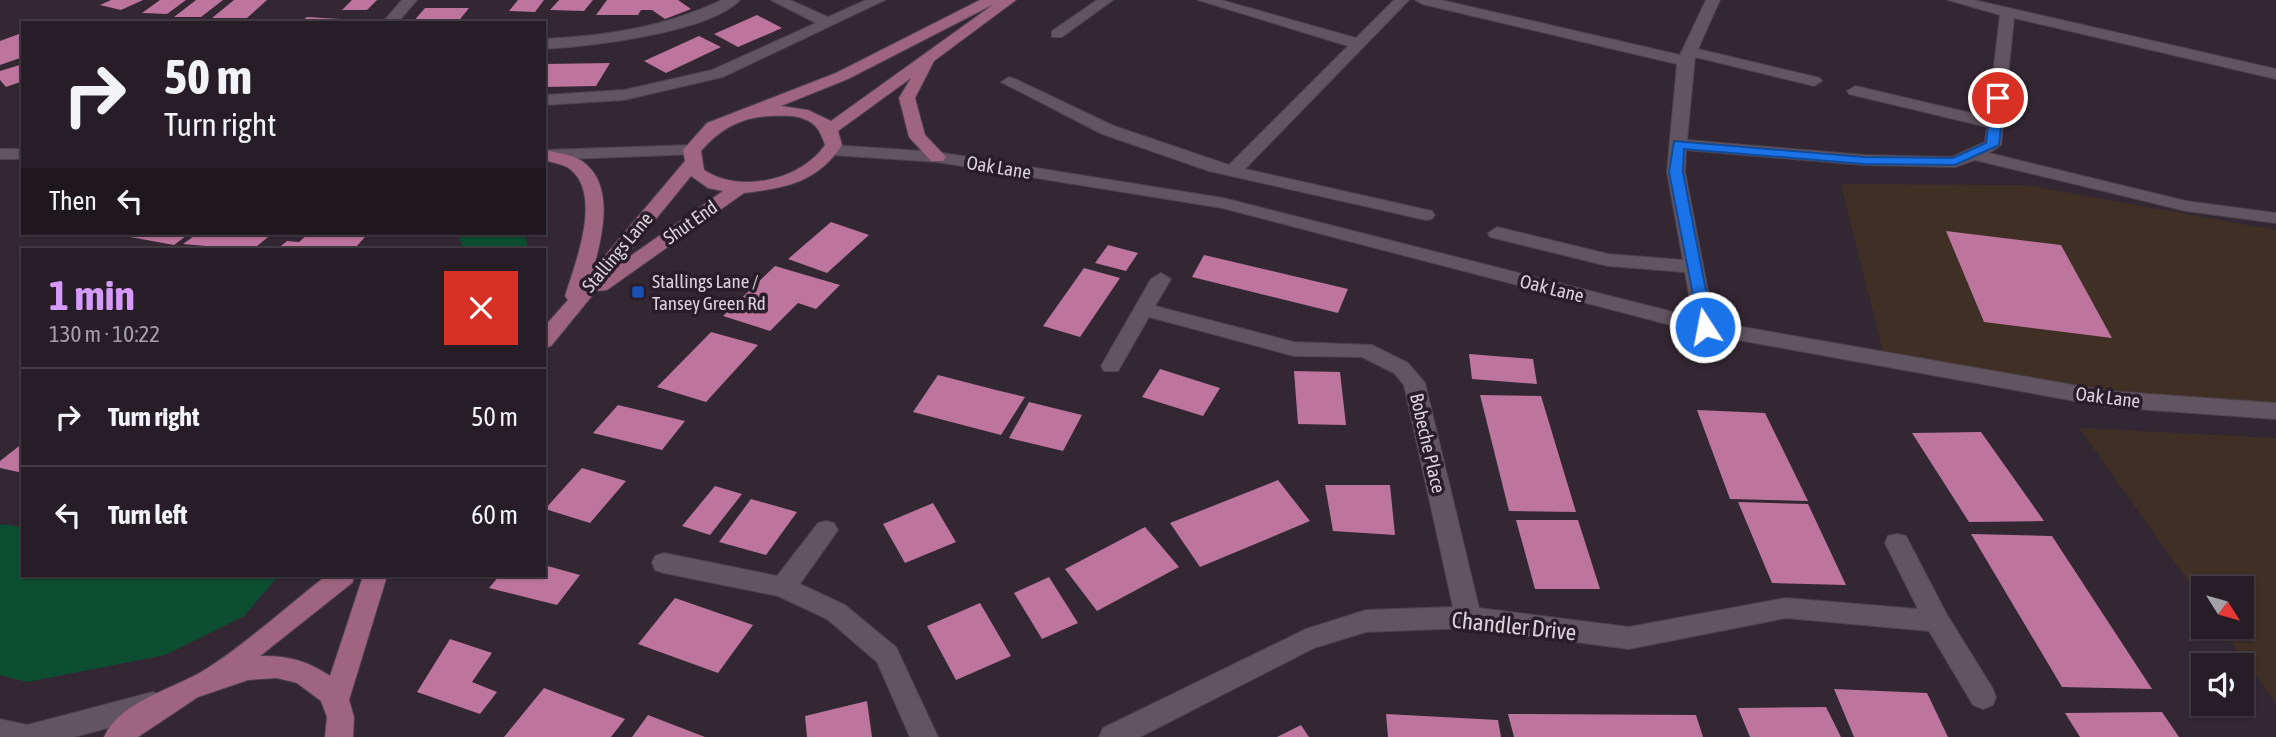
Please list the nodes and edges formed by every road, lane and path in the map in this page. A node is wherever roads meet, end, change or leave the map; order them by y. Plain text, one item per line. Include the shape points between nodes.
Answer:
1 (410, 0) edge
2 (733, 0) edge
3 (778, 0) edge
4 (878, 0) edge
5 (991, 0) edge
6 (1009, 0) edge
7 (1106, 0) edge
8 (1205, 0) edge
9 (1402, 0) edge
10 (1422, 0) edge
11 (1713, 0) edge
12 (1955, 0) edge
13 (2007, 13) junction
14 (391, 21) edge
15 (828, 23) junction
16 (1057, 34) dead end
17 (546, 44) edge
18 (1359, 44) junction
19 (932, 55) junction
20 (1687, 56) junction
21 (2276, 74) edge
22 (1814, 81) dead end
23 (1009, 82) dead end
24 (1855, 91) dead end
25 (546, 100) edge
26 (751, 113) junction
27 (1995, 124) junction
28 (830, 129) junction
29 (1678, 144) junction
30 (832, 150) junction
31 (0, 154) edge
32 (21, 154) edge
33 (1973, 154) junction
34 (546, 155) edge
35 (546, 156) edge
36 (692, 157) junction
37 (937, 157) junction
38 (1233, 171) junction
39 (738, 188) junction
40 (1426, 215) dead end
41 (2276, 218) edge
42 (1497, 233) dead end
43 (1694, 267) junction
44 (1161, 279) dead end
45 (573, 305) junction
46 (1145, 310) junction
47 (1705, 327) junction
48 (546, 339) edge
49 (1111, 366) dead end
50 (2276, 411) edge
51 (826, 530) dead end
52 (1897, 543) dead end
53 (664, 563) dead end
54 (342, 577) edge
55 (376, 577) edge
56 (783, 587) junction
57 (1468, 617) junction
58 (1937, 621) junction
59 (217, 676) junction
60 (1983, 697) dead end
61 (336, 698) junction
62 (162, 701) junction
63 (0, 731) edge
64 (344, 734) edge
65 (27, 737) edge
66 (118, 737) edge
67 (924, 737) edge
68 (1113, 737) edge

1 - 14 street
2 - 17 street via 704,15 643,34
3 - 15 street
4 - 15 street
5 - 26 main road, Stallings Lane via 842,76
6 - 19 main road
7 - 16 street
8 - 18 street
9 - 18 street
10 - 20 street
11 - 20 street
12 - 13 street
13 - 21 street
13 - 27 street
15 - 25 street via 716,74 624,95
18 - 38 street
19 - 28 main road
19 - 37 main road via 907,98 917,137
20 - 22 street
20 - 29 street
23 - 38 street via 1108,130
24 - 27 street
26 - 28 main road via 790,111
26 - 36 main road, Stallings Lane via 713,127
27 - 33 street via 1993,145
28 - 30 main road
29 - 33 street via 1864,160 1955,162
29 - 43 street via 1676,172
30 - 37 street, Oak Lane
30 - 39 main road via 823,162 796,178
31 - 32 street
33 - 41 street via 2186,206
34 - 36 street
35 - 45 main road via 576,165 592,188 595,227
36 - 39 main road via 700,176
36 - 45 main road, Stallings Lane
37 - 47 street, Oak Lane via 1223,203
38 - 40 street
39 - 45 main road, Shut End
42 - 43 street via 1608,260
43 - 47 street
44 - 46 street
45 - 48 main road, Stallings Lane
46 - 49 street
46 - 57 street, Bobeche Place via 1294,349 1365,350 1401,368 1414,383
47 - 50 street, Oak Lane via 2108,399
51 - 56 street
52 - 58 street
53 - 56 street
54 - 59 main road
55 - 61 main road
56 - 67 street via 836,612 887,655
57 - 58 street, Chandler Drive via 1629,638 1786,608
57 - 68 street, Chandler Drive via 1366,621 1307,640
58 - 60 street
59 - 61 main road via 270,666 313,674
59 - 62 main road
61 - 64 main road
62 - 65 street
62 - 66 main road
63 - 65 street

